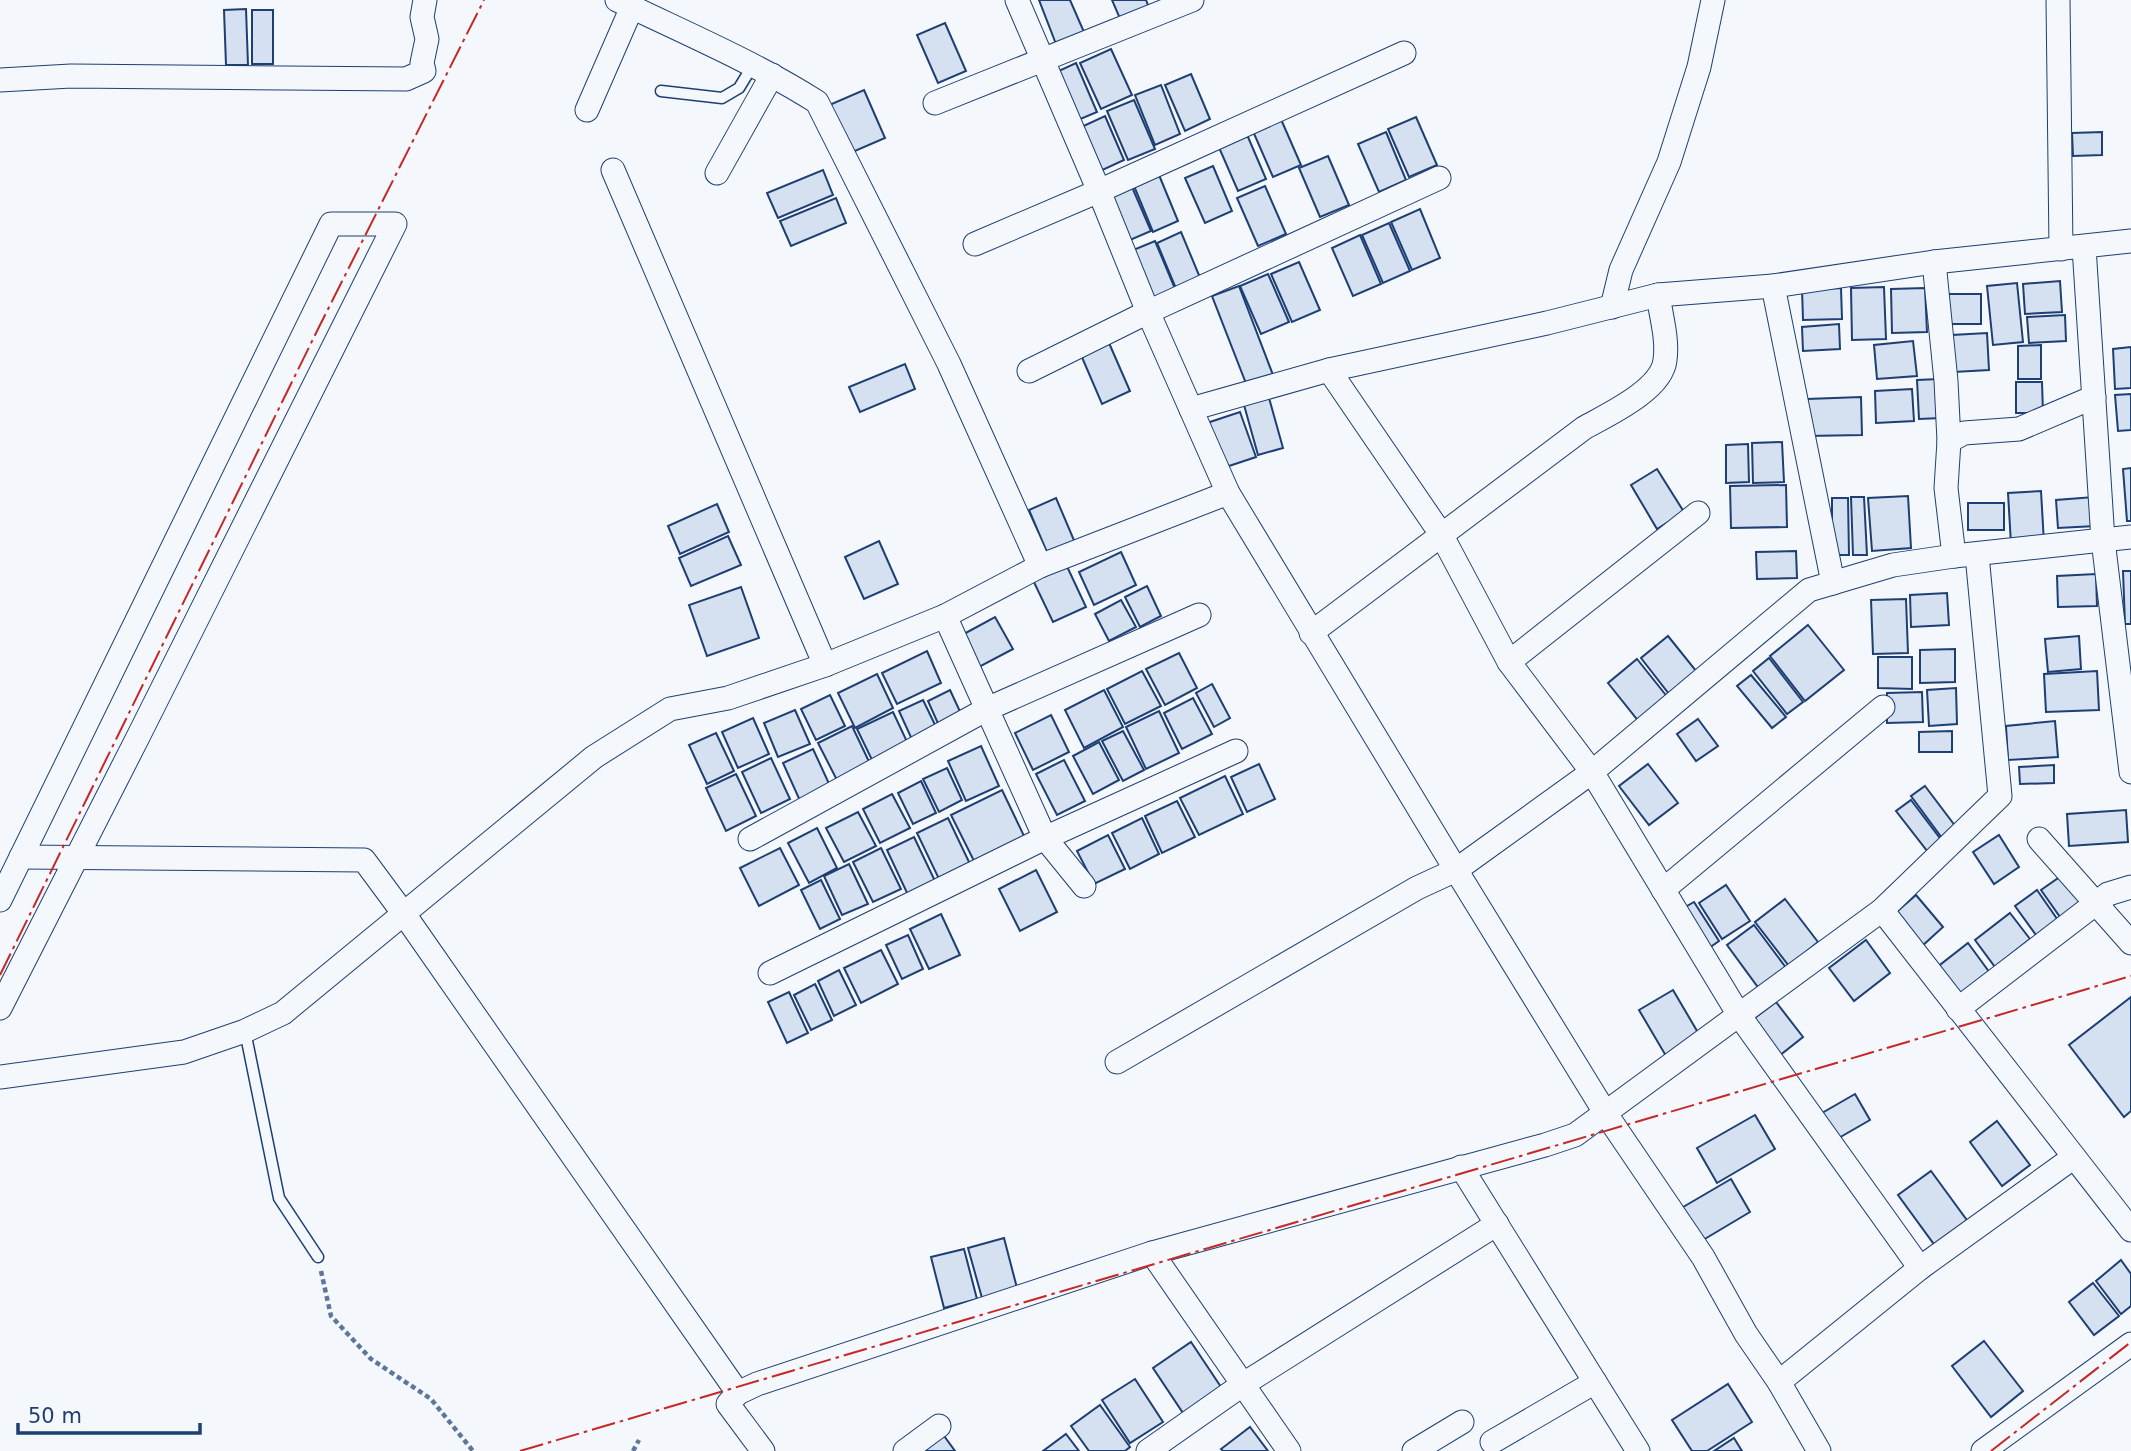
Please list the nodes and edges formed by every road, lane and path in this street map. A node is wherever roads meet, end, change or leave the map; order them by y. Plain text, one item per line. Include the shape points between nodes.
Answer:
1 (425, 0) edge
2 (1017, 0) edge
3 (1192, 0) edge
4 (1713, 0) edge
5 (2058, 0) edge
6 (624, 3) edge
7 (1404, 53) dead end
8 (1043, 60) junction
9 (763, 70) junction
10 (0, 80) edge
11 (661, 91) dead end
12 (935, 103) dead end
13 (587, 110) dead end
14 (613, 170) dead end
15 (717, 173) dead end
16 (1439, 178) dead end
17 (1099, 191) junction
18 (2131, 241) edge
19 (975, 244) dead end
20 (2073, 248) junction
21 (1934, 262) junction
22 (1773, 286) junction
23 (1658, 295) junction
24 (1612, 307) junction
25 (1148, 312) junction
26 (1329, 370) junction
27 (1030, 371) dead end
28 (2094, 397) junction
29 (1191, 409) junction
30 (1949, 441) junction
31 (1228, 493) junction
32 (1698, 513) dead end
33 (1441, 534) junction
34 (2131, 537) edge
35 (2103, 540) junction
36 (1977, 555) junction
37 (1954, 556) junction
38 (1040, 566) junction
39 (1833, 583) junction
40 (1199, 615) dead end
41 (945, 616) junction
42 (1311, 632) junction
43 (1509, 662) junction
44 (825, 665) junction
45 (1882, 707) dead end
46 (987, 709) junction
47 (1236, 751) dead end
48 (1592, 772) junction
49 (2131, 772) edge
50 (1045, 838) junction
51 (750, 839) dead end
52 (2039, 839) dead end
53 (21, 857) junction
54 (77, 858) junction
55 (1456, 870) junction
56 (1084, 886) dead end
57 (2131, 887) edge
58 (1663, 890) junction
59 (0, 900) edge
60 (2096, 903) junction
61 (1882, 911) junction
62 (404, 914) junction
63 (2131, 943) edge
64 (770, 973) dead end
65 (0, 1008) edge
66 (1958, 1009) junction
67 (1739, 1015) junction
68 (245, 1031) junction
69 (1117, 1062) dead end
70 (0, 1077) edge
71 (1606, 1114) junction
72 (2074, 1157) junction
73 (1461, 1167) junction
74 (1497, 1224) junction
75 (2131, 1230) edge
76 (1152, 1253) junction
77 (318, 1257) joint
78 (1920, 1268) junction
79 (2131, 1344) edge
80 (1595, 1382) junction
81 (1779, 1382) junction
82 (1242, 1385) junction
83 (738, 1393) junction
84 (1462, 1422) dead end
85 (939, 1426) dead end
86 (639, 1440) dead end
87 (1492, 1442) dead end
88 (473, 1451) edge
89 (633, 1451) edge
90 (763, 1451) edge
91 (905, 1451) edge
92 (1148, 1451) edge
93 (1289, 1451) edge
94 (1415, 1451) edge
95 (1638, 1451) edge
96 (1819, 1451) edge
97 (1983, 1451) edge

1 - 10 street via 424,71 406,79 72,76
2 - 8 street
3 - 8 street
4 - 24 street via 1699,67 1670,162 1621,271
5 - 20 street
6 - 9 street
6 - 13 street
7 - 17 street
8 - 12 street
8 - 17 street
9 - 11 lane via 722,98
9 - 15 street
9 - 38 street via 817,102 949,364
14 - 44 street
16 - 25 street
17 - 19 street
17 - 25 street
18 - 20 street
20 - 21 street
20 - 28 street
21 - 22 street
21 - 30 street
22 - 23 street
22 - 39 street
23 - 24 street
23 - 33 street via 1665,363 1657,379
24 - 26 street
25 - 27 street
25 - 29 street
26 - 29 street
26 - 33 street
28 - 30 street via 2019,429 1964,433
28 - 35 street
29 - 31 street
30 - 37 street via 1946,488
31 - 38 street
31 - 42 street
32 - 43 street
33 - 42 street
33 - 43 street
34 - 35 street
35 - 36 street
35 - 49 street
36 - 37 street
36 - 61 street via 2000,796
37 - 39 street via 1893,565
38 - 41 street
39 - 48 street via 1809,590
40 - 46 street
41 - 44 street
41 - 46 street
42 - 55 street
43 - 48 street
44 - 62 street via 728,698 670,709 594,757
45 - 58 street
46 - 50 street
46 - 51 street
47 - 50 street
48 - 55 street
48 - 58 street
50 - 56 street
50 - 64 street
52 - 60 street
53 - 54 street
53 - 54 street via 331,224 395,224
53 - 59 street
54 - 62 street via 364,860
54 - 65 street
55 - 69 street via 1417,888
55 - 71 street
57 - 60 street
58 - 67 street
60 - 63 street
60 - 66 street
61 - 66 street
61 - 67 street
62 - 68 street via 283,1013
62 - 83 street
66 - 72 street
67 - 71 street
67 - 78 street
68 - 70 street via 184,1052
68 - 77 lane via 279,1198
71 - 73 street via 1575,1135
71 - 81 street via 1703,1257
72 - 75 street
72 - 78 street
73 - 74 street
73 - 76 street
74 - 80 street
74 - 82 street
76 - 82 street
76 - 83 street
77 - 88 path via 331,1315 371,1359 431,1399
78 - 81 street
79 - 97 street
80 - 87 street
80 - 95 street
81 - 96 street
82 - 92 street
82 - 93 street
83 - 90 street via 728,1404
84 - 94 street
85 - 91 street
86 - 89 path

